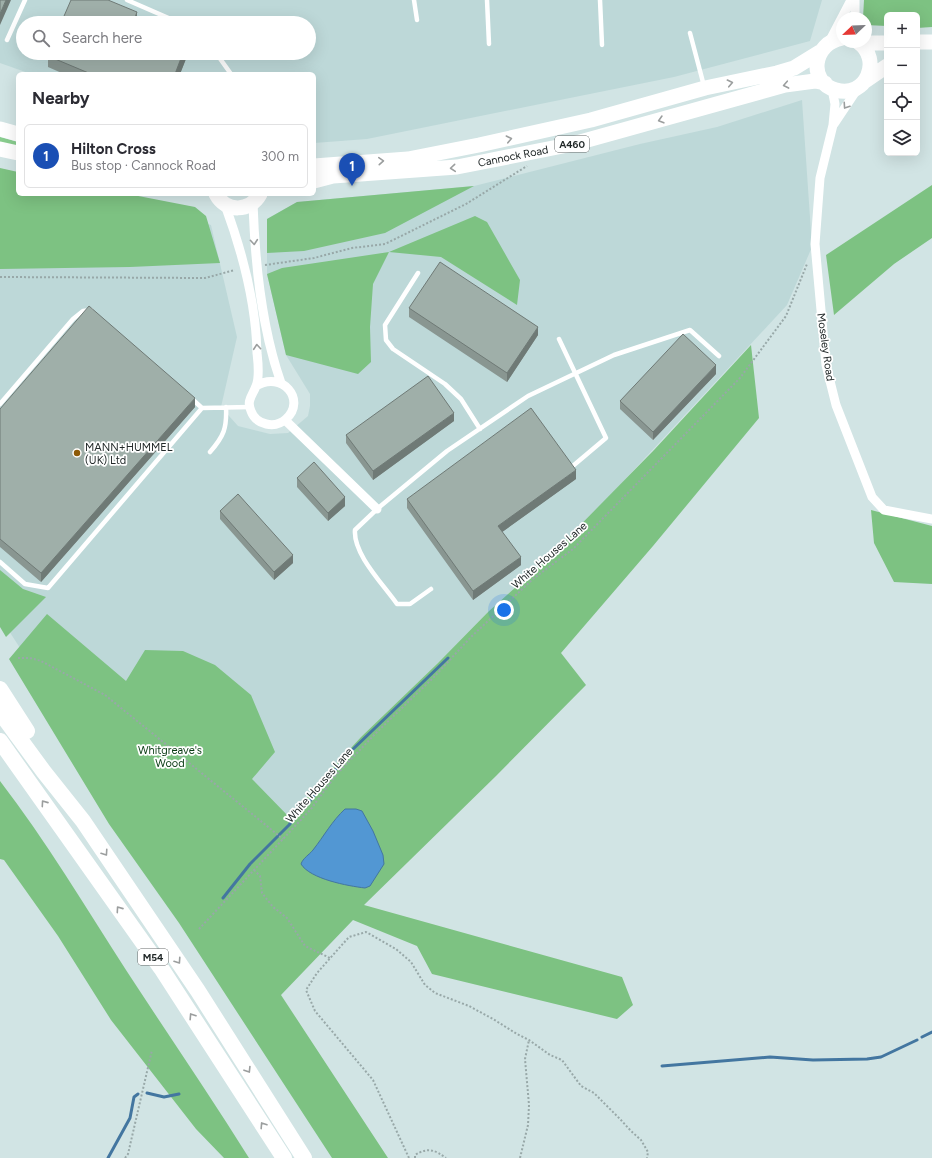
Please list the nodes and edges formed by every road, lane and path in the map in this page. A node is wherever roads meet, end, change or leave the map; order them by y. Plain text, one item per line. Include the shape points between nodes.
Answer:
1 (25, 0) edge
2 (127, 0) edge
3 (414, 0) edge
4 (487, 0) edge
5 (600, 0) edge
6 (851, 0) edge
7 (855, 0) edge
8 (855, 12) edge
9 (18, 16) edge
10 (164, 16) edge
11 (16, 20) edge
12 (417, 20) dead end
13 (690, 33) dead end
14 (7, 40) dead end
15 (872, 43) edge
16 (884, 43) edge
17 (489, 44) dead end
18 (831, 44) edge
19 (602, 45) dead end
20 (865, 48) edge
21 (221, 60) edge
22 (884, 68) edge
23 (230, 72) edge
24 (862, 84) junction
25 (828, 86) junction
26 (705, 88) junction
27 (833, 125) junction
28 (0, 129) edge
29 (16, 133) edge
30 (0, 149) edge
31 (16, 152) edge
32 (531, 164) dead end
33 (316, 166) edge
34 (316, 180) edge
35 (260, 197) edge
36 (217, 198) edge
37 (808, 263) dead end
38 (257, 266) junction
39 (244, 267) junction
40 (418, 273) dead end
41 (0, 277) edge
42 (98, 315) edge
43 (559, 339) dead end
44 (719, 356) dead end
45 (576, 374) junction
46 (281, 383) junction
47 (256, 386) junction
48 (185, 392) edge
49 (0, 404) edge
50 (226, 407) junction
51 (250, 407) junction
52 (202, 408) junction
53 (285, 420) junction
54 (480, 429) junction
55 (210, 452) dead end
56 (574, 465) edge
57 (377, 509) junction
58 (932, 520) edge
59 (0, 562) edge
60 (430, 590) dead end
61 (18, 658) dead end
62 (0, 689) edge
63 (0, 712) edge
64 (0, 741) edge
65 (7, 760) edge
66 (83, 821) junction
67 (283, 839) junction
68 (254, 870) junction
69 (199, 929) dead end
70 (330, 958) junction
71 (529, 1040) junction
72 (152, 1050) dead end
73 (125, 1158) edge
74 (284, 1158) edge
75 (304, 1158) edge
76 (409, 1158) edge
77 (414, 1158) edge
78 (446, 1158) edge
79 (520, 1158) edge
80 (647, 1158) edge

1 - 9 lane
2 - 10 lane
3 - 12 lane
4 - 17 lane
5 - 19 lane
6 - 18 street
7 - 8 street
11 - 14 lane
13 - 26 lane
15 - 16 highway
18 - 25 highway via 818,68
26 -> 18 highway, Cannock Road / A460 via 794,68
20 - 24 highway via 870,60 870,73
21 - 23 lane
22 - 24 highway
24 - 25 highway, Cannock Road via 847,91
24 -> 27 street, Moseley Road
25 - 27 street, Moseley Road via 835,104
25 -> 34 highway, Cannock Road / A460 via 815,82 785,85 573,144 457,167 333,176
33 -> 26 highway, Cannock Road / A460 via 408,159 479,145 591,120
27 - 58 street, Moseley Road via 820,178 815,244 826,365 836,405 872,497 884,510
28 - 29 highway
30 - 31 highway
32 - 38 path via 466,204 385,244
35 - 36 highway via 242,208
35 -> 38 street
36 - 39 street via 234,229
37 - 67 path, White Houses Lane via 786,316 740,378 572,549 533,579 472,636 336,775
38 - 46 street via 270,352
39 - 41 path via 205,278
47 -> 39 street via 257,351
40 - 54 lane via 385,325 386,340 393,349 445,384 461,400
42 - 49 lane via 92,310 83,311 78,315
43 - 45 lane
44 - 45 lane via 690,330 614,355
45 - 54 lane via 528,396
45 - 56 lane via 606,438
46 - 47 street via 268,381
46 - 53 street via 290,392 293,403
47 - 51 street via 249,399
48 - 52 lane
50 - 51 lane
50 - 52 lane
50 - 55 lane via 227,423 221,440
51 - 53 street via 254,417 265,424 273,425
52 - 59 lane via 48,588 25,584
53 - 57 street
54 - 57 lane via 447,450
57 - 60 lane via 355,530 354,538 359,552 397,604 410,604
61 - 67 path via 41,661 105,694
62 - 66 highway, M54 via 58,777
63 - 66 highway, M54
64 - 65 highway, M54
74 -> 65 highway, M54 via 160,968
66 -> 75 highway, M54 via 198,991
67 - 68 path, White Houses Lane
68 - 69 path, White Houses Lane
68 - 70 path via 260,876 262,894 287,918 305,946
70 - 71 path via 349,937 366,932 401,953 411,962 425,985 435,993 469,1006
70 - 76 path via 306,990 315,1011 373,1080
71 - 79 path via 525,1059 528,1125
71 - 80 path via 562,1060 581,1086 594,1092 641,1140 648,1152
72 - 73 path
77 - 78 path via 424,1150 435,1150

